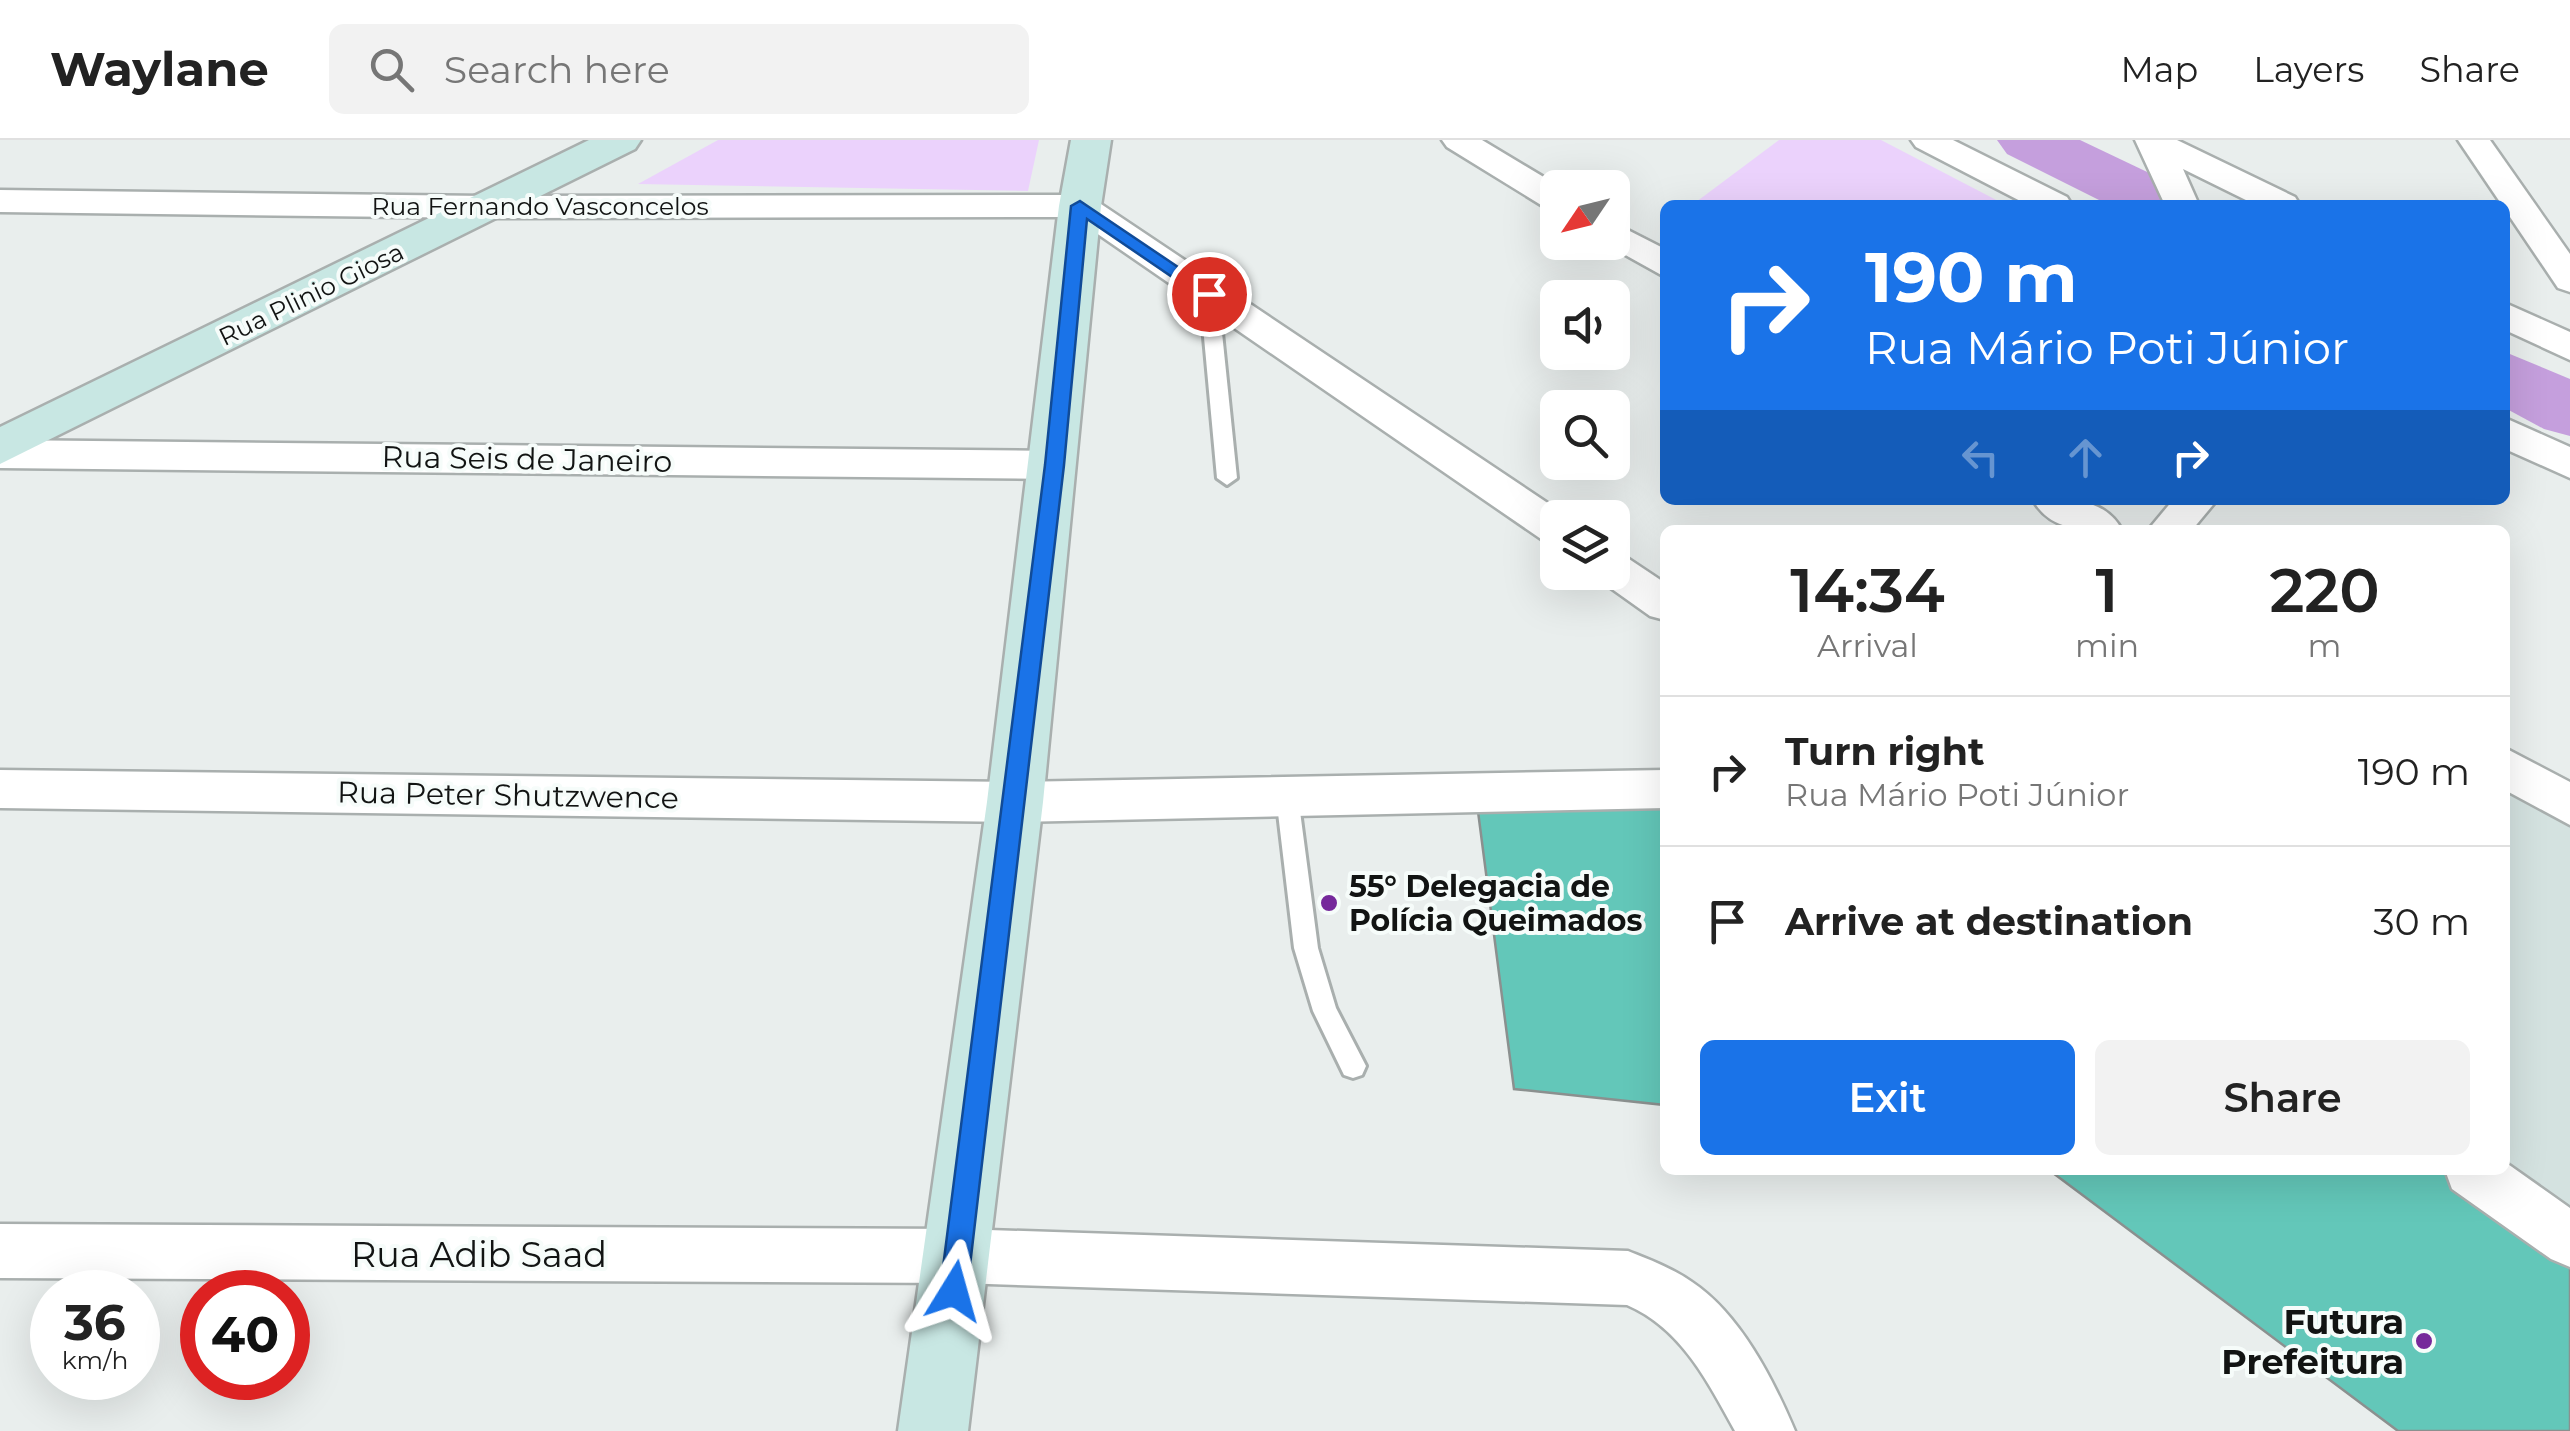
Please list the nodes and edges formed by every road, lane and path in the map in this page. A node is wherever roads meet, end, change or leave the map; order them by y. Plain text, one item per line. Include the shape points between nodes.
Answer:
1 (621, 140) edge
2 (1091, 140) edge
3 (1458, 140) edge
4 (1927, 140) edge
5 (2474, 140) edge
6 (2157, 148) edge
7 (1540, 189) edge
8 (2046, 200) edge
9 (2180, 200) edge
10 (2272, 200) edge
11 (0, 201) edge
12 (1080, 206) junction
13 (486, 207) junction
14 (1630, 245) edge
15 (1660, 262) edge
16 (2570, 280) edge
17 (1209, 294) junction
18 (2510, 317) edge
19 (2570, 347) edge
20 (2510, 434) edge
21 (0, 450) edge
22 (2570, 464) edge
23 (1054, 465) junction
24 (1226, 478) dead end
25 (2061, 505) edge
26 (2193, 505) edge
27 (1540, 518) edge
28 (2094, 525) edge
29 (2173, 525) edge
30 (1630, 580) edge
31 (1660, 601) edge
32 (2510, 770) edge
33 (0, 789) edge
34 (1660, 789) edge
35 (1286, 796) junction
36 (1015, 802) junction
37 (2570, 806) edge
38 (1353, 1066) dead end
39 (2479, 1175) edge
40 (2570, 1240) edge
41 (0, 1251) edge
42 (958, 1256) junction
43 (933, 1431) edge
44 (1766, 1431) edge

1 - 13 street, Rua Plinio Giosa
2 - 12 street
3 - 7 street
4 - 8 street
5 - 16 street
6 - 9 street
6 - 10 street
11 - 13 street, Rua Fernando Vasconcelos
12 - 13 street, Rua Fernando Vasconcelos
12 - 17 street
12 - 23 street
13 - 21 street, Rua Plinio Giosa
14 - 15 street
17 - 24 lane
17 - 27 street
18 - 19 street
20 - 22 street
21 - 23 street, Rua Seis de Janeiro
23 - 36 street
25 - 28 street
26 - 29 street
30 - 31 street
32 - 37 street
33 - 36 street, Rua Peter Shutzwence
34 - 35 street, Rua Peter Shutzwence
35 - 36 street, Rua Peter Shutzwence
35 - 38 lane via 1306,948 1325,1011
36 - 42 street
39 - 40 street
41 - 42 street, Rua Adib Saad
42 - 43 street
42 - 44 street, Rua Adib Saad via 1628,1278 1663,1291 1703,1325

